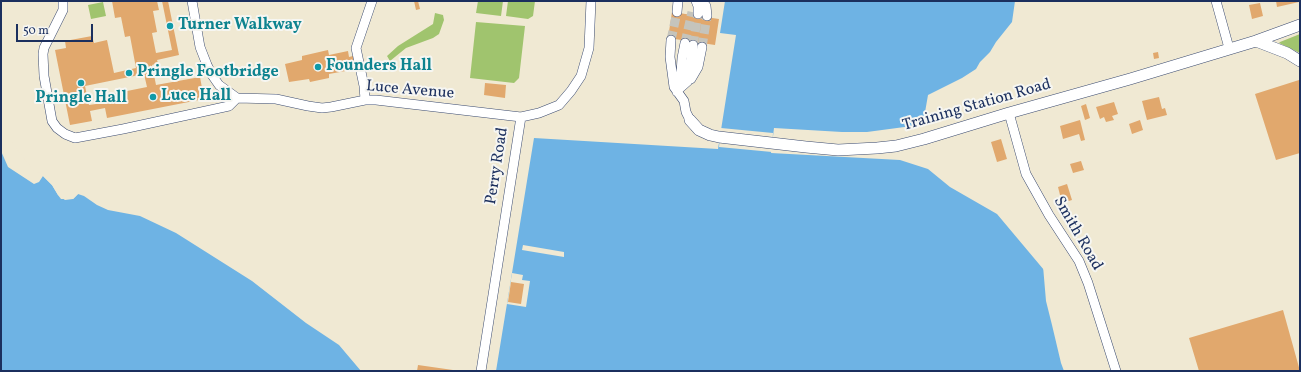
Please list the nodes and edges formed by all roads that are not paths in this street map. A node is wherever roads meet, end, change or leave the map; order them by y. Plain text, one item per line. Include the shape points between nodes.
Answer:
1 (63, 1) edge
2 (192, 1) edge
3 (372, 1) edge
4 (591, 1) edge
5 (678, 1) edge
6 (696, 1) edge
7 (702, 1) edge
8 (1216, 1) edge
9 (677, 12) tunnel mouth
10 (695, 13) tunnel mouth
11 (707, 16) tunnel mouth
12 (1300, 25) edge
13 (1256, 41) junction
14 (691, 46) junction
15 (1229, 48) junction
16 (1300, 61) edge
17 (679, 90) junction
18 (237, 98) junction
19 (365, 100) junction
20 (1009, 113) junction
21 (521, 117) junction
22 (690, 120) joint
23 (481, 371) edge
24 (1116, 371) edge

1 - 18 street via 63,10 43,54 52,121 65,134 75,138 123,129 229,106
2 - 18 street via 200,47 207,65 219,85
3 - 19 street via 356,48
4 - 21 street, Perry Road via 588,48 581,76 559,105
5 - 9 street
6 - 10 street
7 - 11 street via 706,6
8 - 15 street
12 - 13 street, Training Station Road
13 - 15 street, Training Station Road
13 - 16 street
14 - 17 street
14 - 17 street via 688,81
14 - 17 street, Training Station Road via 671,44 671,70 674,87
15 - 20 street, Training Station Road
17 - 22 street, Training Station Road
18 - 19 street, Luce Avenue via 276,99 322,108
19 - 21 street, Luce Avenue
20 - 22 street, Training Station Road via 890,147 838,150 719,137 699,130
20 - 24 street, Smith Road via 1026,174 1079,261
21 - 23 street, Perry Road

